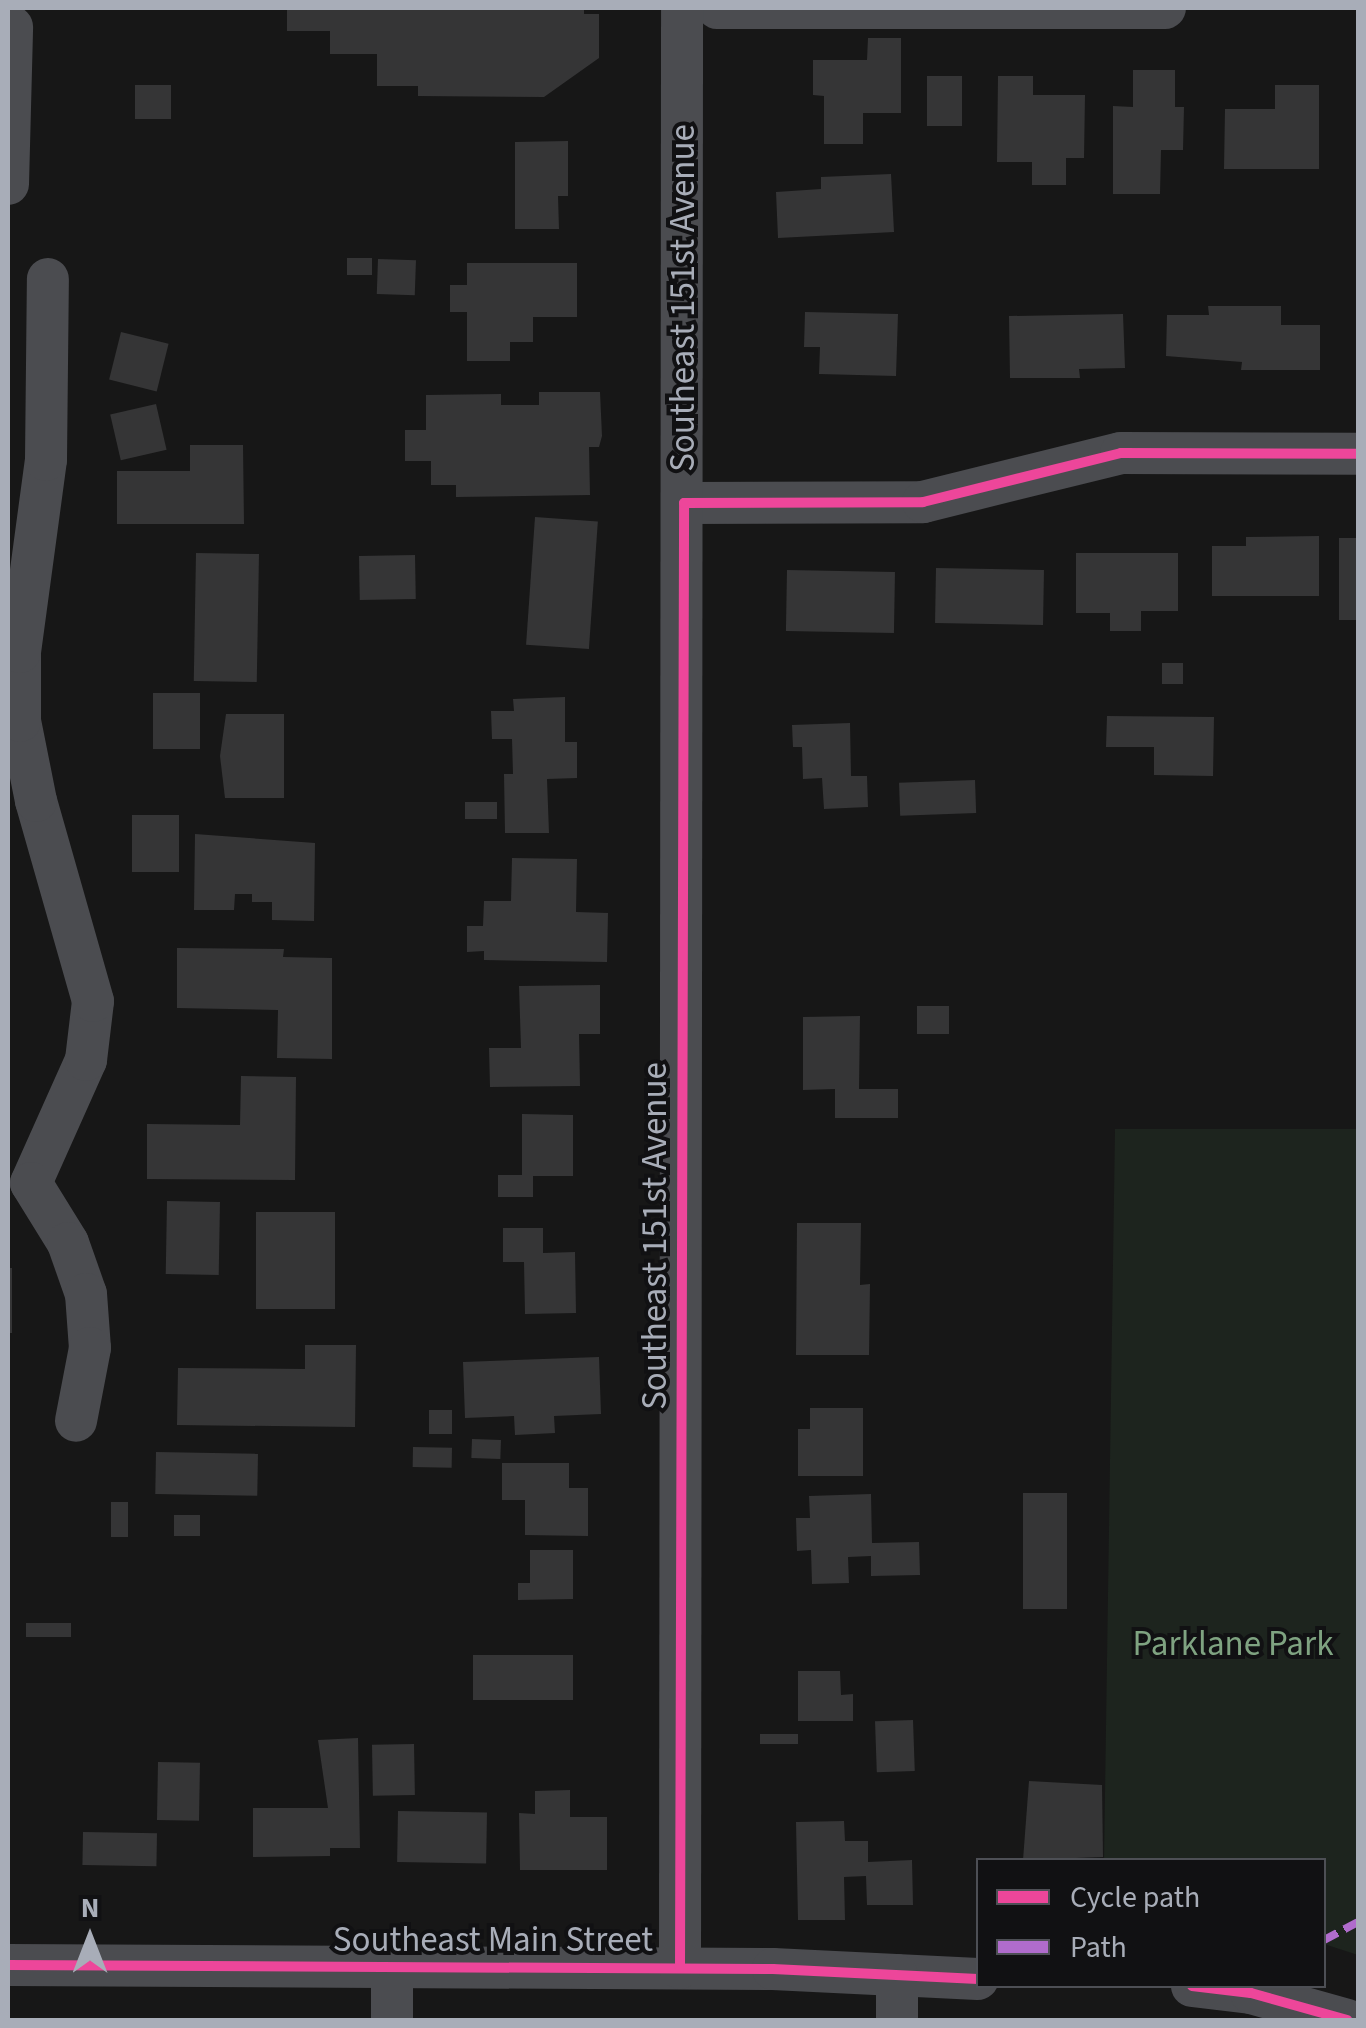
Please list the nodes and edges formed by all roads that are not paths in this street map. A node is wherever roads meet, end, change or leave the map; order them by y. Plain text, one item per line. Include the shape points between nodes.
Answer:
1 (682, 8) edge
2 (717, 8) edge
3 (1164, 8) edge
4 (12, 27) dead end
5 (8, 184) edge
6 (48, 279) dead end
7 (1358, 454) edge
8 (684, 503) junction
9 (19, 1183) edge
10 (76, 1421) dead end
11 (8, 1965) edge
12 (392, 1967) junction
13 (680, 1968) junction
14 (897, 1975) junction
15 (976, 1979) edge
16 (1209, 1988) edge
17 (392, 2020) edge
18 (896, 2020) edge
19 (1347, 2020) edge

1 - 8 street, Southeast 151st Avenue
2 - 3 street
4 - 5 street
6 - 9 street via 46,460 20,652 20,721 93,1001 86,1060
7 - 8 street via 1121,453 922,502
8 - 13 street, Southeast 151st Avenue
9 - 10 street via 68,1243 86,1294 90,1348
11 - 12 street, Southeast Main Street
12 - 13 street, Southeast Main Street
12 - 17 street
13 - 14 street, Southeast Main Street
14 - 15 street, Southeast Main Street
14 - 18 street
16 - 19 street

